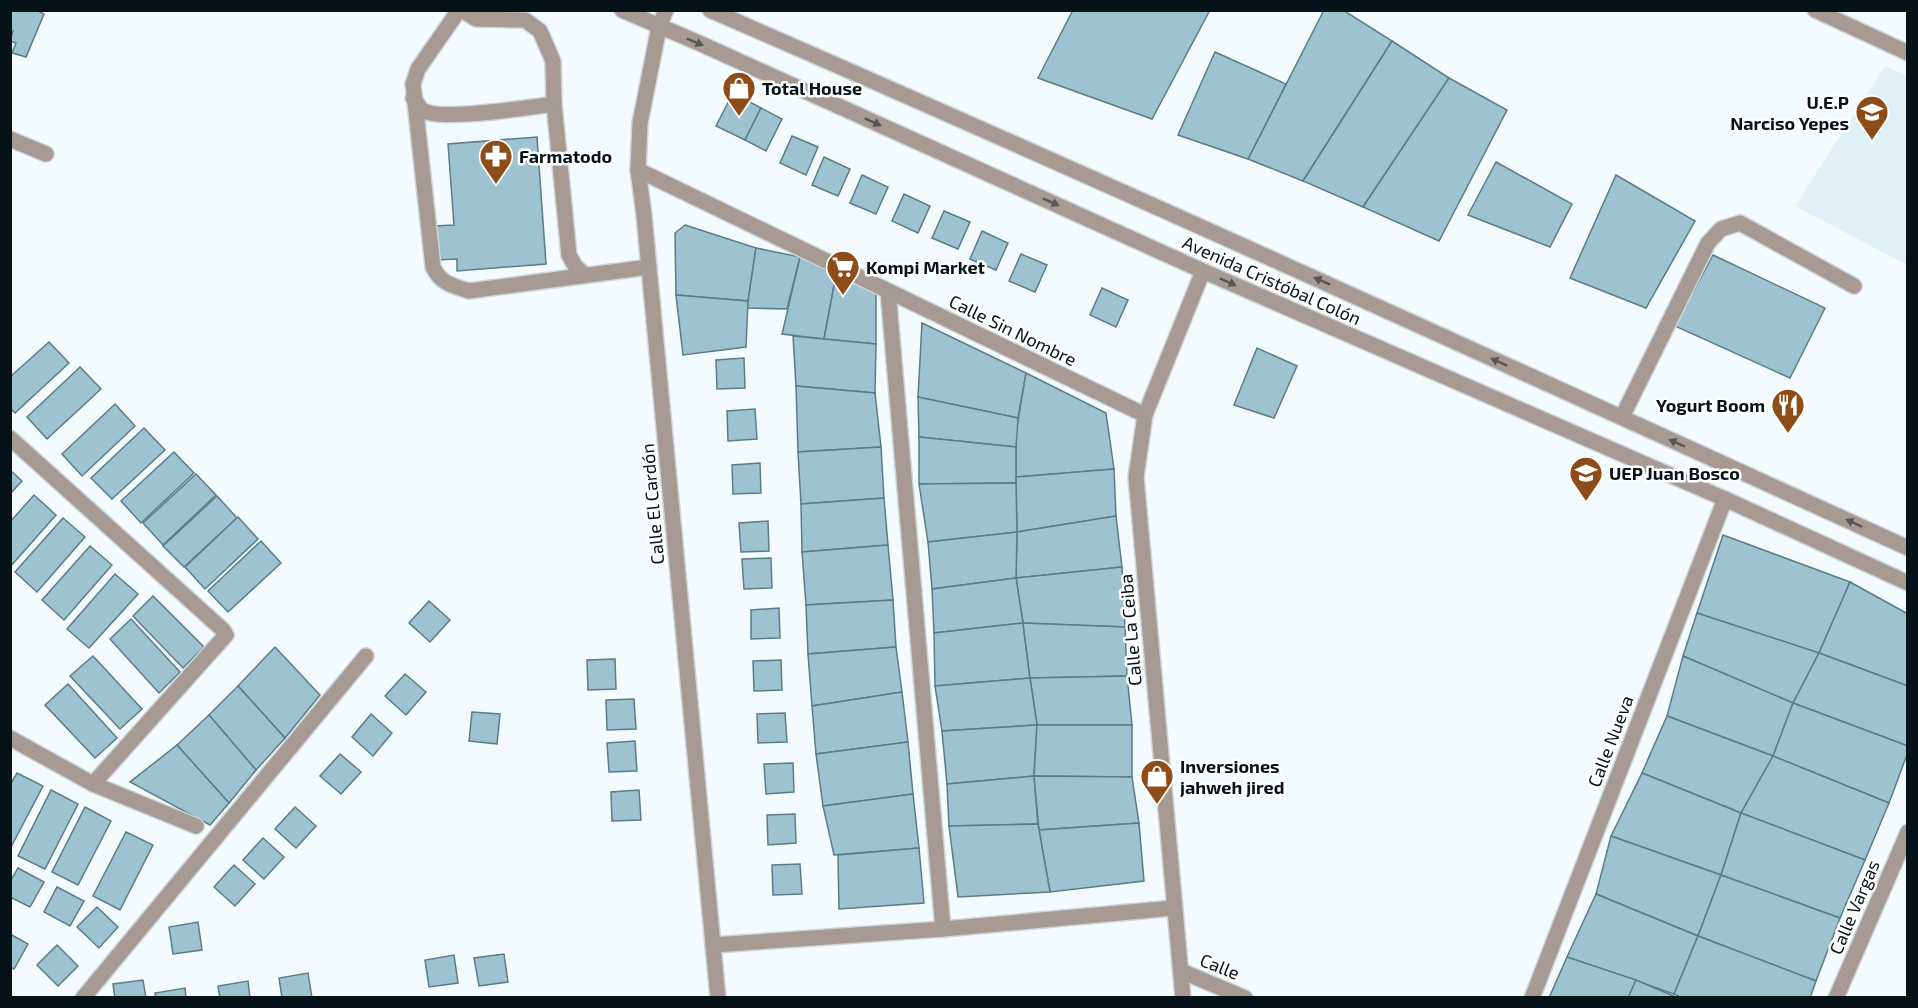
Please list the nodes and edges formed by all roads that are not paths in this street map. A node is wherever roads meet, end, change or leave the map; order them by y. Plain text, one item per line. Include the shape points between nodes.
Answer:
1 (461, 10) edge
2 (622, 10) edge
3 (666, 10) edge
4 (710, 10) edge
5 (1815, 10) edge
6 (660, 27) junction
7 (1908, 53) edge
8 (413, 98) junction
9 (554, 104) junction
10 (10, 139) edge
11 (46, 153) dead end
12 (638, 170) junction
13 (649, 267) junction
14 (1203, 271) junction
15 (585, 275) junction
16 (1854, 286) dead end
17 (888, 291) junction
18 (1145, 415) junction
19 (1622, 417) junction
20 (10, 438) edge
21 (1725, 499) junction
22 (1908, 548) edge
23 (1908, 583) edge
24 (366, 656) dead end
25 (10, 738) edge
26 (93, 784) junction
27 (196, 826) dead end
28 (1908, 832) edge
29 (1174, 908) junction
30 (943, 929) junction
31 (713, 945) junction
32 (1181, 971) junction
33 (83, 998) edge
34 (718, 998) edge
35 (1183, 998) edge
36 (1245, 998) edge
37 (1532, 998) edge
38 (1836, 998) edge

1 - 8 street via 418,69
1 - 9 street via 476,19 525,20 540,31 553,61
2 - 6 street, Avenida Cristóbal Colón
3 - 6 street, Calle El Cardón
19 -> 4 street, Avenida Cristóbal Colón
5 - 7 street
6 - 12 street, Calle El Cardón via 640,123
6 -> 14 street, Avenida Cristóbal Colón
8 - 9 street via 422,110 432,113
8 - 15 street via 437,277 469,291
9 - 15 street via 569,255
10 - 11 street
12 - 13 street, Calle El Cardón
12 - 17 street, Calle Sin Nombre
13 - 15 street
13 - 31 street, Calle El Cardón
14 - 18 street, Calle La Ceiba
14 -> 21 street, Avenida Cristóbal Colón
16 - 19 street via 1740,223 1721,229 1708,243
17 - 18 street, Calle Sin Nombre
17 - 30 street
18 - 29 street, Calle La Ceiba via 1136,477
22 -> 19 street, Avenida Cristóbal Colón
20 - 26 street via 226,635
21 - 23 street, Avenida Cristóbal Colón
21 - 37 street, Calle Nueva
24 - 33 street
25 - 26 street
26 - 27 street
28 - 38 street, Calle Vargas
29 - 30 street
29 - 32 street, Calle La Ceiba
30 - 31 street
31 - 34 street, Calle El Cardón
32 - 35 street, Calle La Ceiba
32 - 36 street, Calle

